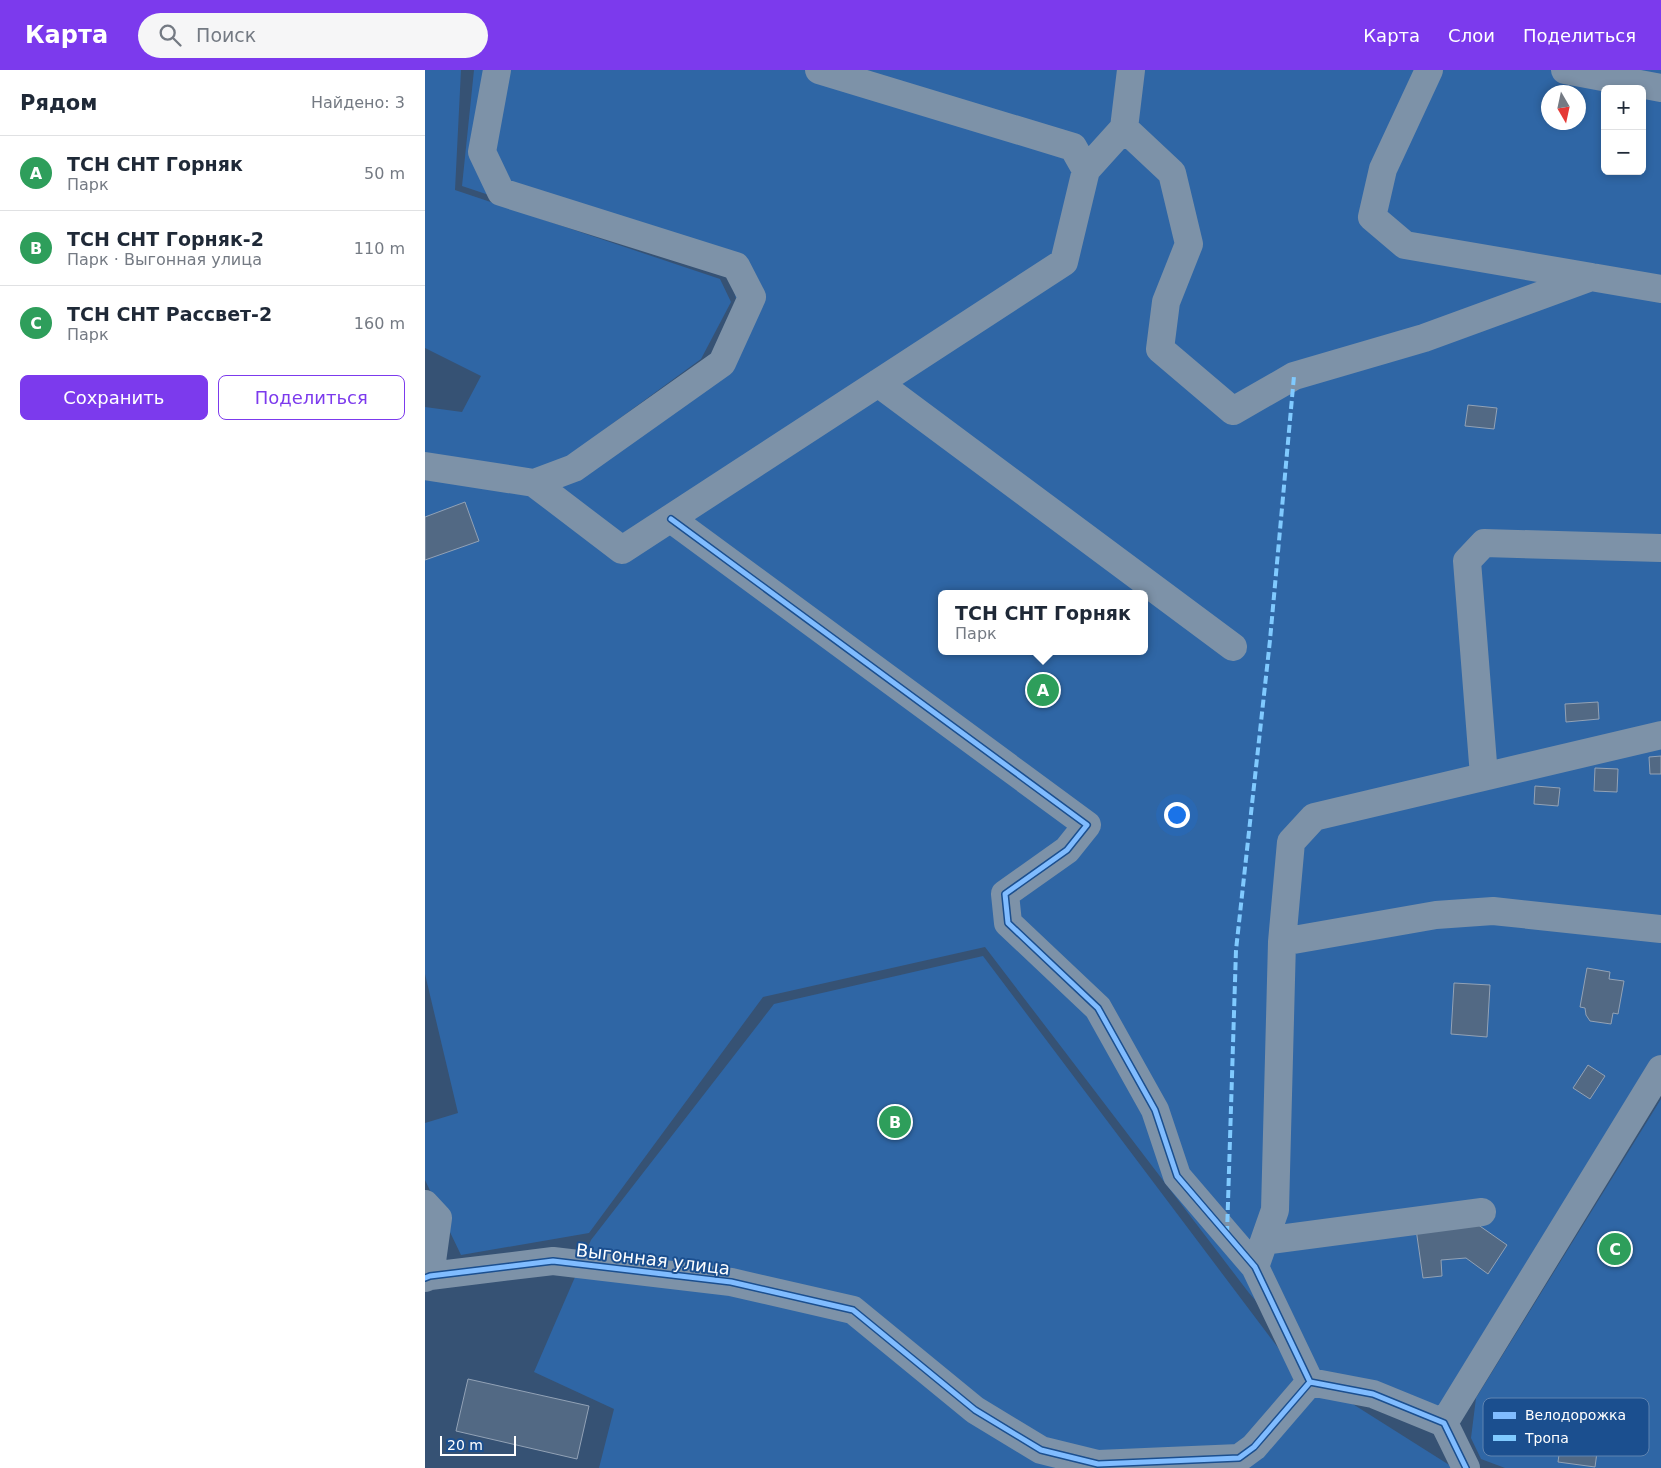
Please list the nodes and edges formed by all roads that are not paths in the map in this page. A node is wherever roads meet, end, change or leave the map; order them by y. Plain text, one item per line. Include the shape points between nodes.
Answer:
1 (497, 70) edge
2 (819, 70) edge
3 (1131, 70) edge
4 (1429, 70) edge
5 (1565, 70) edge
6 (1661, 88) edge
7 (1123, 128) junction
8 (1086, 170) junction
9 (1591, 277) junction
10 (1661, 289) edge
11 (878, 383) junction
12 (425, 466) edge
13 (534, 483) junction
14 (671, 519) junction
15 (1661, 548) edge
16 (1233, 647) dead end
17 (1661, 735) edge
18 (1484, 776) junction
19 (1661, 929) edge
20 (1282, 942) junction
21 (1661, 1069) edge
22 (425, 1204) edge
23 (1482, 1212) dead end
24 (1264, 1241) junction
25 (1255, 1267) junction
26 (428, 1277) edge
27 (1310, 1382) junction
28 (1444, 1423) junction
29 (1466, 1468) edge

1 - 13 street via 482,152 501,192 736,266 752,297 722,363 574,468
2 - 8 street via 1073,147
3 - 7 street
4 - 9 street via 1383,169 1372,217 1405,246
5 - 6 street
7 - 8 street
7 - 9 street via 1172,173 1189,244 1166,302 1160,349 1233,411 1294,376 1424,338
8 - 11 street via 1064,262
9 - 10 street
11 - 14 street
11 - 16 street
12 - 13 street
13 - 14 street via 622,550
14 - 25 street via 1087,825 1067,850 1005,894 1008,923 1098,1008 1155,1110 1177,1176
15 - 18 street via 1484,543 1467,560
17 - 18 street
18 - 20 street via 1314,816 1291,842
19 - 20 street via 1493,911 1436,915
20 - 24 street via 1275,1210
21 - 28 street
22 - 26 street via 438,1218
23 - 24 street
24 - 25 street
25 - 27 street
26 - 27 street, Выгонная улица via 553,1261 731,1282 853,1310 975,1410 1041,1450 1098,1464 1239,1458 1254,1447
27 - 28 street via 1373,1394
28 - 29 street

